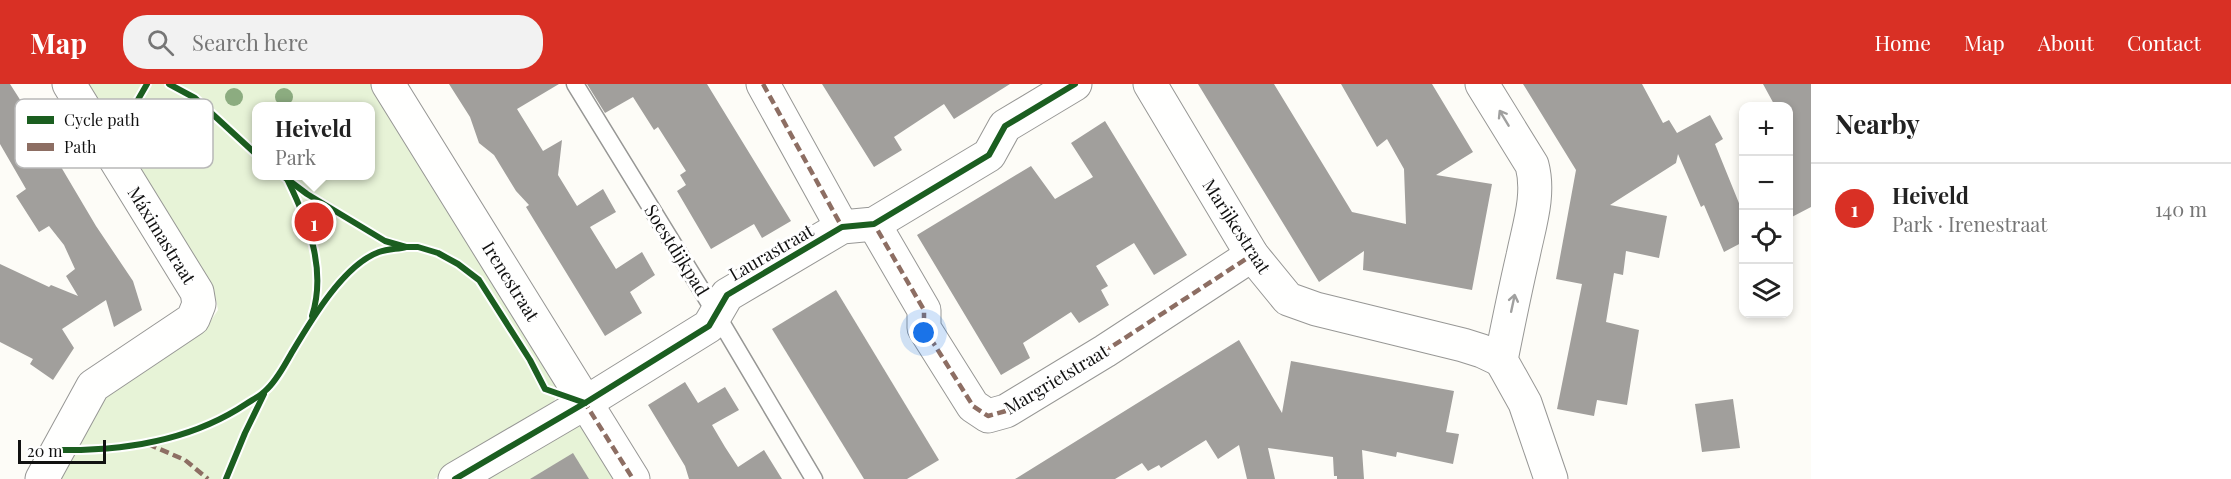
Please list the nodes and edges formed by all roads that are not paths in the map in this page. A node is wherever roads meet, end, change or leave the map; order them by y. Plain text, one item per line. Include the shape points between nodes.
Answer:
1 (69, 84) edge
2 (388, 84) edge
3 (575, 84) edge
4 (763, 84) edge
5 (1076, 84) edge
6 (1150, 84) edge
7 (1482, 84) edge
8 (78, 99) edge
9 (121, 168) edge
10 (858, 226) junction
11 (1252, 255) junction
12 (715, 312) junction
13 (1501, 360) junction
14 (585, 402) junction
15 (42, 479) edge
16 (455, 479) edge
17 (633, 479) edge
18 (814, 479) edge
19 (1551, 479) edge

1 - 8 street, Máximastraat
2 - 14 street, Irenestraat
3 - 12 lane, Soestdijkpad
4 - 10 street, Margrietstraat
5 - 10 street, Laurastraat via 1005,126 989,154
6 - 11 street, Marijkestraat
13 -> 7 street via 1534,199 1535,177 1532,165
9 - 15 street, Máximastraat via 197,292 199,304 193,319 93,386
10 - 11 street, Margrietstraat via 924,310 924,328 973,406 988,416 1006,411 1105,351
10 - 12 street, Laurastraat via 727,295
11 - 13 street, Marijkestraat via 1295,303 1463,345
12 - 14 street, Laurastraat via 709,326
12 - 18 lane, Soestdijkpad
13 - 19 street via 1525,403
14 - 16 street, Laurastraat
14 - 17 street, Irenestraat

